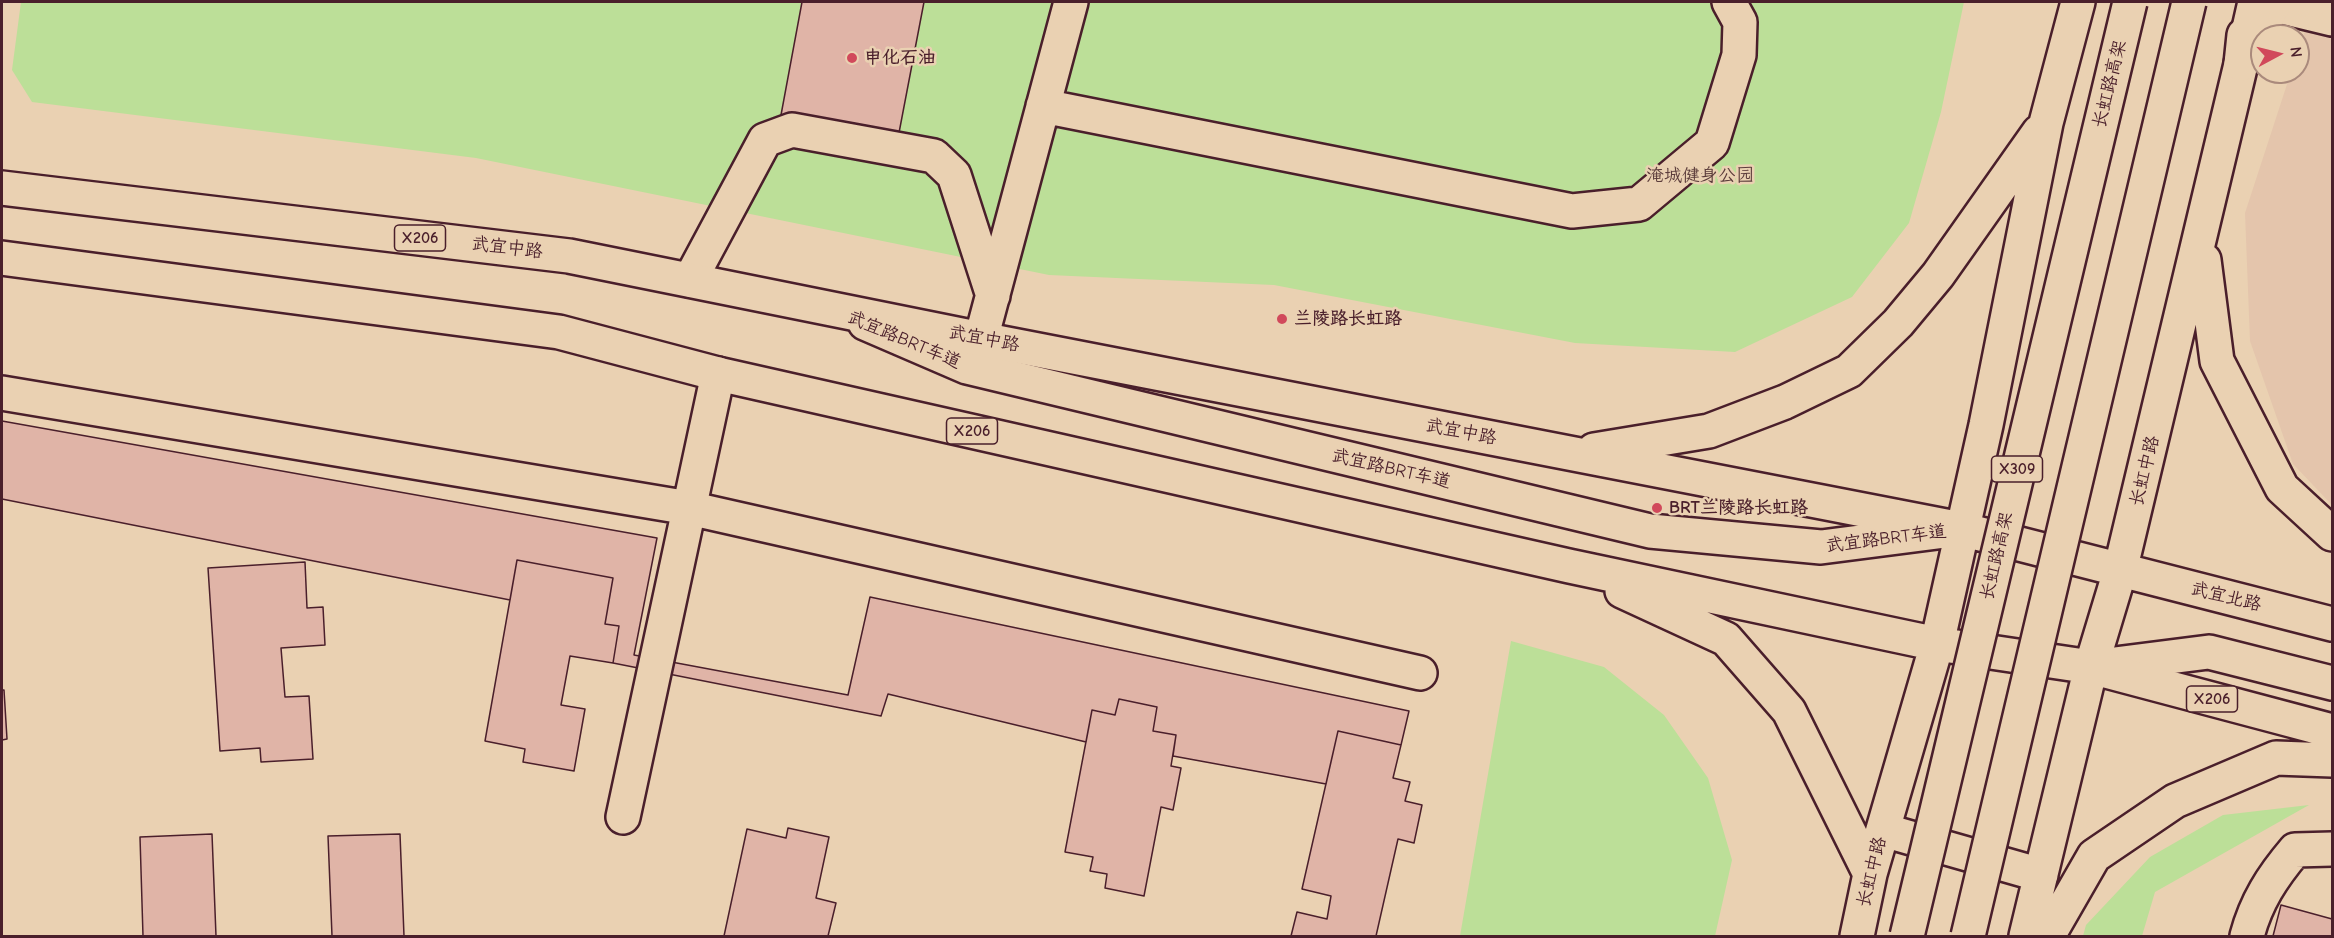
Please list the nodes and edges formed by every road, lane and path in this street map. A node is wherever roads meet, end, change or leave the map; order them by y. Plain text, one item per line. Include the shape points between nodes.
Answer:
1 (1071, 2) edge
2 (1729, 2) edge
3 (2078, 2) edge
4 (2130, 2) edge
5 (2189, 2) edge
6 (2263, 2) edge
7 (2332, 19) edge
8 (1043, 106) junction
9 (2046, 123) junction
10 (2, 188) edge
11 (2201, 239) junction
12 (2, 258) edge
13 (690, 280) junction
14 (993, 296) junction
15 (835, 310) junction
16 (981, 339) junction
17 (718, 374) junction
18 (2, 393) edge
19 (1571, 454) junction
20 (689, 508) junction
21 (1961, 529) junction
22 (2332, 534) edge
23 (1569, 566) junction
24 (2120, 571) junction
25 (2332, 624) edge
26 (1936, 644) junction
27 (2091, 667) junction
28 (1420, 673) dead end
29 (2332, 683) edge
30 (2332, 731) edge
31 (2332, 760) edge
32 (623, 817) dead end
33 (1883, 830) junction
34 (2332, 849) edge
35 (1870, 874) junction
36 (2041, 875) junction
37 (1857, 936) edge
38 (1907, 936) edge
39 (1968, 936) edge
40 (2026, 936) edge
41 (2048, 936) edge
42 (2247, 936) edge

1 - 8 main road
2 - 8 main road via 1740,22 1739,55 1712,143 1639,204 1572,211
3 - 9 main road, 长虹中路
4 - 38 main road, 长虹路高架 / X309, bridge
5 - 39 main road, bridge
6 - 7 main road
6 - 11 main road, 长虹中路 via 2241,63
8 - 14 main road
9 - 19 main road via 1938,275 1898,323 1849,371 1785,402 1709,431
9 - 21 main road, 长虹中路 via 1986,425
10 - 13 main road, 武宜中路 / X206 via 569,256
11 - 22 main road via 2217,361 2282,488
11 - 24 main road, 长虹中路
12 - 17 main road, X206 via 559,332
13 - 14 main road via 765,140 792,130 934,156 954,176
13 - 15 main road, 武宜中路 / X206
14 - 16 main road
15 - 16 main road, 武宜中路 / X206
15 - 21 main road, 武宜路BRT车道 via 967,367 1650,531 1821,548
16 - 19 main road, 武宜中路 / X206
17 - 20 main road
17 - 23 main road, X206
18 - 20 main road
19 - 21 main road, 武宜中路 / X206
20 - 28 main road
20 - 32 main road
21 - 24 main road, 武宜北路
21 - 26 main road, 长虹中路
23 - 26 main road, X206
23 - 35 main road via 1726,639 1789,711
24 - 25 main road, 武宜北路
24 - 27 main road, 长虹中路
26 - 27 main road
26 - 33 main road, 长虹中路
27 - 29 main road via 2209,652
27 - 30 main road, X206
27 - 36 main road, 长虹中路
31 - 41 main road via 2276,758 2175,801 2094,856
33 - 35 main road, 长虹中路
33 - 36 main road
34 - 42 main road via 2295,850 2271,879 2253,912
35 - 37 main road, 长虹中路
36 - 40 main road, 长虹中路

